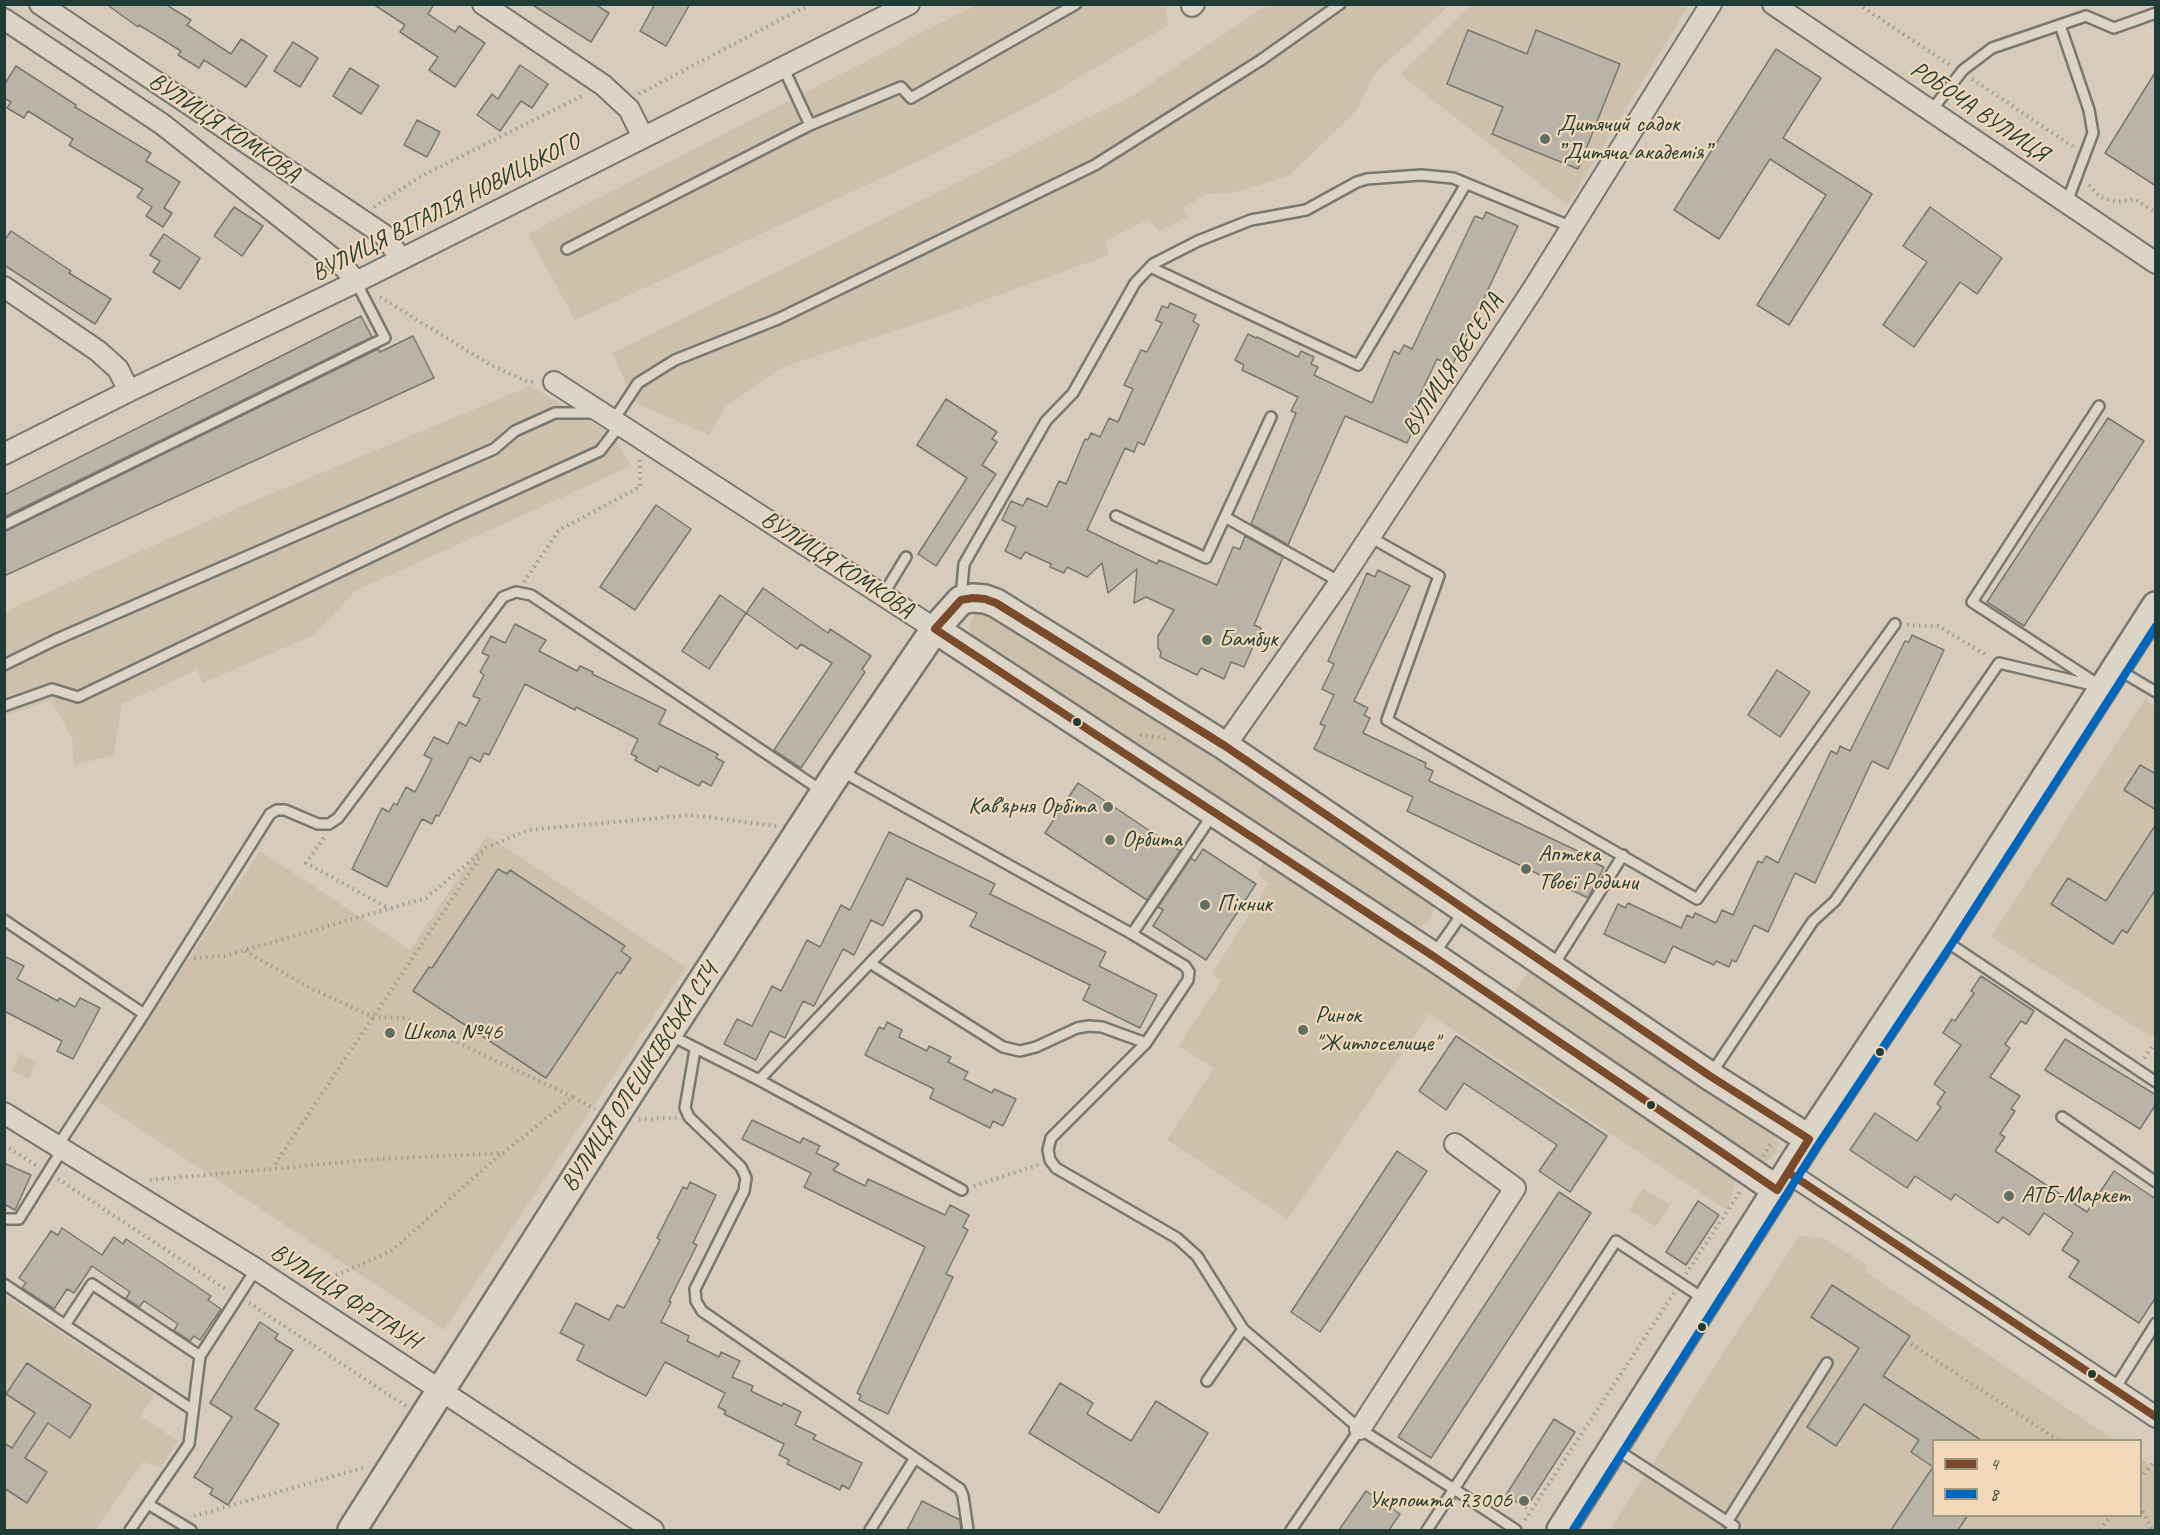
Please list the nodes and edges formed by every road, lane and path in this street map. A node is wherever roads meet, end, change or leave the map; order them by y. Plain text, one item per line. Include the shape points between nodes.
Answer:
1 (40, 4) edge
2 (483, 4) edge
3 (810, 4) edge
4 (1076, 4) edge
5 (1340, 4) edge
6 (1711, 4) edge
7 (1773, 4) edge
8 (1858, 4) edge
9 (896, 7) edge
10 (2156, 13) edge
11 (4, 19) edge
12 (2060, 25) junction
13 (783, 67) junction
14 (1962, 72) junction
15 (603, 85) junction
16 (622, 102) junction
17 (1930, 111) junction
18 (810, 125) junction
19 (643, 137) junction
20 (2083, 161) junction
21 (1466, 184) junction
22 (2067, 202) junction
23 (2156, 213) edge
24 (358, 217) junction
25 (1572, 227) junction
26 (567, 249) dead end
27 (401, 259) junction
28 (2156, 263) edge
29 (1150, 267) junction
30 (356, 282) junction
31 (4, 287) edge
32 (554, 382) joint
33 (129, 391) junction
34 (2099, 405) dead end
35 (1271, 417) dead end
36 (611, 420) junction
37 (640, 438) junction
38 (4, 454) edge
39 (1116, 516) dead end
40 (1225, 517) junction
41 (4, 525) edge
42 (1370, 537) junction
43 (906, 557) dead end
44 (1340, 582) junction
45 (516, 592) junction
46 (883, 595) junction
47 (961, 600) junction
48 (2156, 606) edge
49 (1895, 624) joint
50 (935, 629) junction
51 (1999, 663) junction
52 (4, 666) edge
53 (2110, 678) junction
54 (2156, 692) edge
55 (4, 706) edge
56 (1134, 734) dead end
57 (1180, 740) dead end
58 (1225, 746) junction
59 (839, 770) junction
60 (824, 793) junction
61 (1214, 812) junction
62 (338, 818) junction
63 (801, 829) junction
64 (486, 848) junction
65 (1623, 855) junction
66 (391, 909) junction
67 (1465, 909) junction
68 (916, 916) dead end
69 (4, 920) edge
70 (1132, 934) junction
71 (1942, 939) junction
72 (245, 950) junction
73 (1433, 956) junction
74 (179, 958) junction
75 (870, 963) junction
76 (1551, 968) junction
77 (144, 1014) junction
78 (373, 1017) junction
79 (668, 1034) junction
80 (2156, 1041) edge
81 (1146, 1043) junction
82 (695, 1050) junction
83 (2136, 1069) junction
84 (1710, 1076) junction
85 (759, 1080) junction
86 (2156, 1082) edge
87 (573, 1097) junction
88 (4, 1113) edge
89 (689, 1117) junction
90 (2062, 1117) dead end
91 (612, 1120) junction
92 (1809, 1139) junction
93 (1455, 1144) dead end
94 (4, 1145) edge
95 (59, 1149) junction
96 (503, 1153) junction
97 (1050, 1161) junction
98 (275, 1164) dead end
99 (48, 1173) junction
100 (1783, 1182) junction
101 (2156, 1182) edge
102 (116, 1184) junction
103 (962, 1190) joint
104 (1740, 1192) dead end
105 (4, 1219) edge
106 (256, 1269) junction
107 (4, 1284) edge
108 (1680, 1284) junction
109 (294, 1294) junction
110 (238, 1296) junction
111 (1707, 1301) junction
112 (2156, 1323) edge
113 (65, 1325) junction
114 (1243, 1329) junction
115 (1911, 1344) dead end
116 (200, 1356) junction
117 (1827, 1363) dead end
118 (1207, 1381) dead end
119 (2114, 1390) junction
120 (441, 1391) junction
121 (194, 1410) junction
122 (2156, 1417) edge
123 (424, 1418) junction
124 (1360, 1429) junction
125 (2056, 1439) edge
126 (1614, 1448) junction
127 (399, 1458) junction
128 (915, 1458) junction
129 (2156, 1459) edge
130 (2142, 1476) edge
131 (1454, 1489) junction
132 (148, 1504) junction
133 (2142, 1510) edge
134 (2110, 1517) edge
135 (176, 1521) junction
136 (1524, 1521) dead end
137 (1729, 1526) edge
138 (130, 1530) edge
139 (191, 1530) edge
140 (352, 1530) edge
141 (653, 1530) edge
142 (870, 1530) edge
143 (968, 1530) edge
144 (1291, 1530) edge
145 (1427, 1530) edge
146 (1516, 1530) edge
147 (1561, 1530) edge
148 (2100, 1530) edge
149 (2152, 1530) edge

1 - 24 street, ВУЛИЦЯ КОМКОВА
2 - 15 street
3 - 16 path
4 - 18 lane via 911,98 901,87
5 - 36 lane via 1261,60 1095,165 778,319 675,360 638,383
6 - 25 street, ВУЛИЦЯ ВЕСЕЛА
7 - 17 street, РОБОЧА ВУЛИЦЯ
8 - 14 path
9 - 13 street, ВУЛИЦЯ ВІТАЛІЯ НОВИЦЬКОГО
10 - 12 lane via 2114,28 2086,16
11 - 30 street, ВУЛИЦЯ КОМКОВА via 162,124 345,268
12 - 14 lane via 1992,48
12 - 20 lane via 2093,133
13 - 18 lane
13 - 19 street, ВУЛИЦЯ ВІТАЛІЯ НОВИЦЬКОГО
14 - 17 lane
14 - 20 path via 2074,146
15 - 16 street
15 - 24 path via 418,178
16 - 19 street
17 - 22 street, РОБОЧА ВУЛИЦЯ
18 - 26 lane
19 - 27 street, ВУЛИЦЯ ВІТАЛІЯ НОВИЦЬКОГО
20 - 22 lane
20 - 23 path via 2090,188 2100,197 2117,202 2135,199
21 - 25 lane
21 - 29 lane via 1453,178 1421,175 1367,179 1306,210 1251,220 1198,241
21 - 29 lane via 1358,365
22 - 28 street, РОБОЧА ВУЛИЦЯ
24 - 27 street, ВУЛИЦЯ КОМКОВА via 384,235
25 - 42 street, ВУЛИЦЯ ВЕСЕЛА
27 - 30 street, ВУЛИЦЯ ВІТАЛІЯ НОВИЦЬКОГО
29 - 47 lane via 1135,283 1073,393 1046,421 964,564
30 - 32 path via 489,364 528,382
30 - 33 street, ВУЛИЦЯ ВІТАЛІЯ НОВИЦЬКОГО
30 - 41 lane via 385,338
31 - 33 street via 98,351 118,369
32 - 36 street, ВУЛИЦЯ КОМКОВА
33 - 38 street, ВУЛИЦЯ ВІТАЛІЯ НОВИЦЬКОГО
34 - 53 lane via 1971,602
35 - 40 lane
36 - 37 street, ВУЛИЦЯ КОМКОВА
36 - 52 lane via 555,412 515,431 494,449 55,640
36 - 55 lane via 600,451 78,697 52,689
37 - 45 path via 640,487 559,530
37 - 46 street, ВУЛИЦЯ КОМКОВА
39 - 40 lane via 1206,558
40 - 44 lane
42 - 44 street, ВУЛИЦЯ ВЕСЕЛА
42 - 65 lane via 1439,576 1388,720
43 - 46 lane
44 - 58 street, ВУЛИЦЯ ВЕСЕЛА
45 - 60 lane via 531,595
45 - 62 lane via 503,597
46 - 50 street, ВУЛИЦЯ КОМКОВА
47 - 50 street, ВУЛИЦЯ ОЛЕШКІВСЬКА СІЧ
47 - 58 street via 985,599 996,603
48 - 53 street
49 - 51 path via 1938,626
49 - 65 lane via 1697,899
50 - 59 street, ВУЛИЦЯ ОЛЕШКІВСЬКА СІЧ
50 - 61 street, ВУЛИЦЯ КОМКОВА
51 - 53 lane
51 - 84 lane via 1835,901 1813,921
53 - 54 lane
53 - 71 street
56 - 57 path
58 - 67 street
59 - 60 street, ВУЛИЦЯ ОЛЕШКІВСЬКА СІЧ
59 - 70 lane
60 - 63 street, ВУЛИЦЯ ОЛЕШКІВСЬКА СІЧ
61 - 70 lane
61 - 73 street, ВУЛИЦЯ КОМКОВА
62 - 66 path via 306,863
62 - 74 lane via 329,824 318,824 285,810 270,814
63 - 64 path via 691,815 528,830
63 - 79 street, ВУЛИЦЯ ОЛЕШКІВСЬКА СІЧ
64 - 66 path via 426,898
64 - 78 path
65 - 76 lane
66 - 72 path
67 - 73 lane
67 - 76 street
68 - 75 lane
69 - 77 lane
70 - 81 lane via 1189,972 1188,980
71 - 83 lane
71 - 92 street
72 - 74 path via 224,956
72 - 78 path via 310,988
73 - 100 street, ВУЛИЦЯ КОМКОВА
74 - 77 lane
75 - 81 lane via 1003,1047 1020,1051 1089,1026
75 - 85 lane
76 - 84 street
77 - 95 lane
78 - 87 path via 405,1018
78 - 98 path
79 - 82 lane
79 - 91 street, ВУЛИЦЯ ОЛЕШКІВСЬКА СІЧ
80 - 83 path
81 - 97 lane via 1051,1138
82 - 85 lane
82 - 89 lane via 685,1108
83 - 86 lane
84 - 92 street
85 - 103 lane
87 - 91 path
87 - 96 path
88 - 95 street, ВУЛИЦЯ ФРІТАУН
89 - 91 path
89 - 128 lane via 741,1167 746,1178 744,1191 695,1289 696,1302 702,1311
90 - 101 lane
91 - 120 street, ВУЛИЦЯ ОЛЕШКІВСЬКА СІЧ
92 - 100 street
93 - 124 street via 1515,1188
94 - 99 path
95 - 99 lane
95 - 102 street, ВУЛИЦЯ ФРІТАУН
96 - 102 path via 345,1162
96 - 109 path via 391,1251
97 - 103 path
97 - 114 lane via 1177,1238 1197,1256
99 - 105 lane via 19,1219
99 - 110 path
100 - 111 street
100 - 119 street, ВУЛИЦЯ КОМКОВА
102 - 106 street, ВУЛИЦЯ ФРІТАУН
104 - 108 path
106 - 109 street, ВУЛИЦЯ ФРІТАУН
106 - 110 lane
107 - 113 lane
108 - 111 lane
108 - 131 lane via 1616,1241
108 - 136 path
109 - 120 street, ВУЛИЦЯ ФРІТАУН
110 - 116 lane
110 - 123 path
111 - 126 street
112 - 119 lane
113 - 116 lane via 92,1284
113 - 121 lane
114 - 118 lane
114 - 124 lane
115 - 125 path
116 - 121 lane
117 - 137 lane
119 - 122 street, ВУЛИЦЯ КОМКОВА
120 - 123 street, ВУЛИЦЯ ОЛЕШКІВСЬКА СІЧ
120 - 141 street, ВУЛИЦЯ ФРІТАУН
121 - 132 lane via 189,1444
123 - 127 street, ВУЛИЦЯ ОЛЕШКІВСЬКА СІЧ
124 - 131 lane
124 - 144 lane
126 - 137 lane
126 - 147 street
127 - 135 path
127 - 140 street, ВУЛИЦЯ ОЛЕШКІВСЬКА СІЧ
128 - 142 lane
128 - 143 lane via 960,1489
129 - 130 path
131 - 145 lane
131 - 146 lane
132 - 135 lane
132 - 138 lane
133 - 149 path
134 - 148 path
135 - 139 lane

